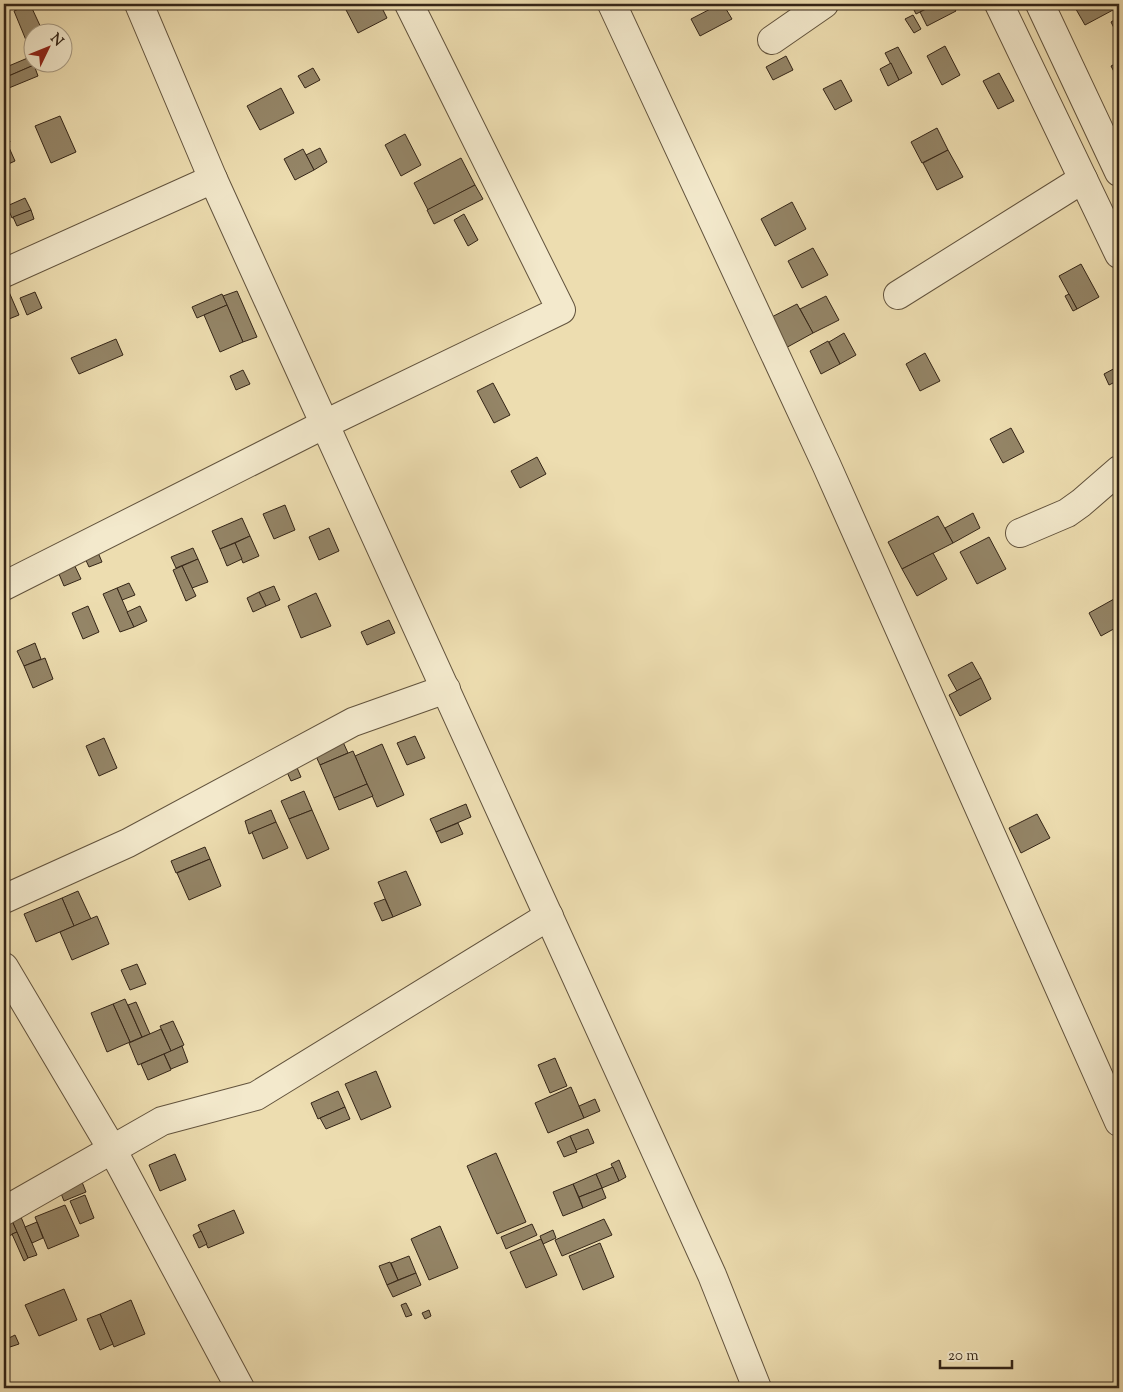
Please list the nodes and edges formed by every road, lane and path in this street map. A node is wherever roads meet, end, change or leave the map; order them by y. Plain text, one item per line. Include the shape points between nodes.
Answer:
1 (139, 4) edge
2 (409, 4) edge
3 (612, 4) edge
4 (824, 4) edge
5 (998, 4) edge
6 (1040, 4) edge
7 (772, 40) dead end
8 (1119, 172) edge
9 (213, 179) junction
10 (1083, 179) junction
11 (1119, 254) edge
12 (4, 273) edge
13 (898, 295) dead end
14 (325, 424) junction
15 (1119, 470) edge
16 (1020, 533) dead end
17 (4, 586) edge
18 (446, 689) junction
19 (4, 899) edge
20 (549, 916) junction
21 (4, 967) edge
22 (1119, 1122) edge
23 (112, 1149) junction
24 (4, 1210) edge
25 (240, 1388) edge
26 (758, 1388) edge

1 - 9 street
2 - 14 street via 562,310
3 - 22 street via 826,464
4 - 7 street
5 - 10 street
6 - 8 street
9 - 12 street
9 - 14 street
10 - 11 street
10 - 13 street
14 - 17 street
14 - 18 street
15 - 16 street via 1067,513
18 - 19 street via 353,722 128,843
18 - 20 street
20 - 23 street via 256,1096 162,1121
20 - 26 street via 712,1275
21 - 23 street
23 - 24 street
23 - 25 street

